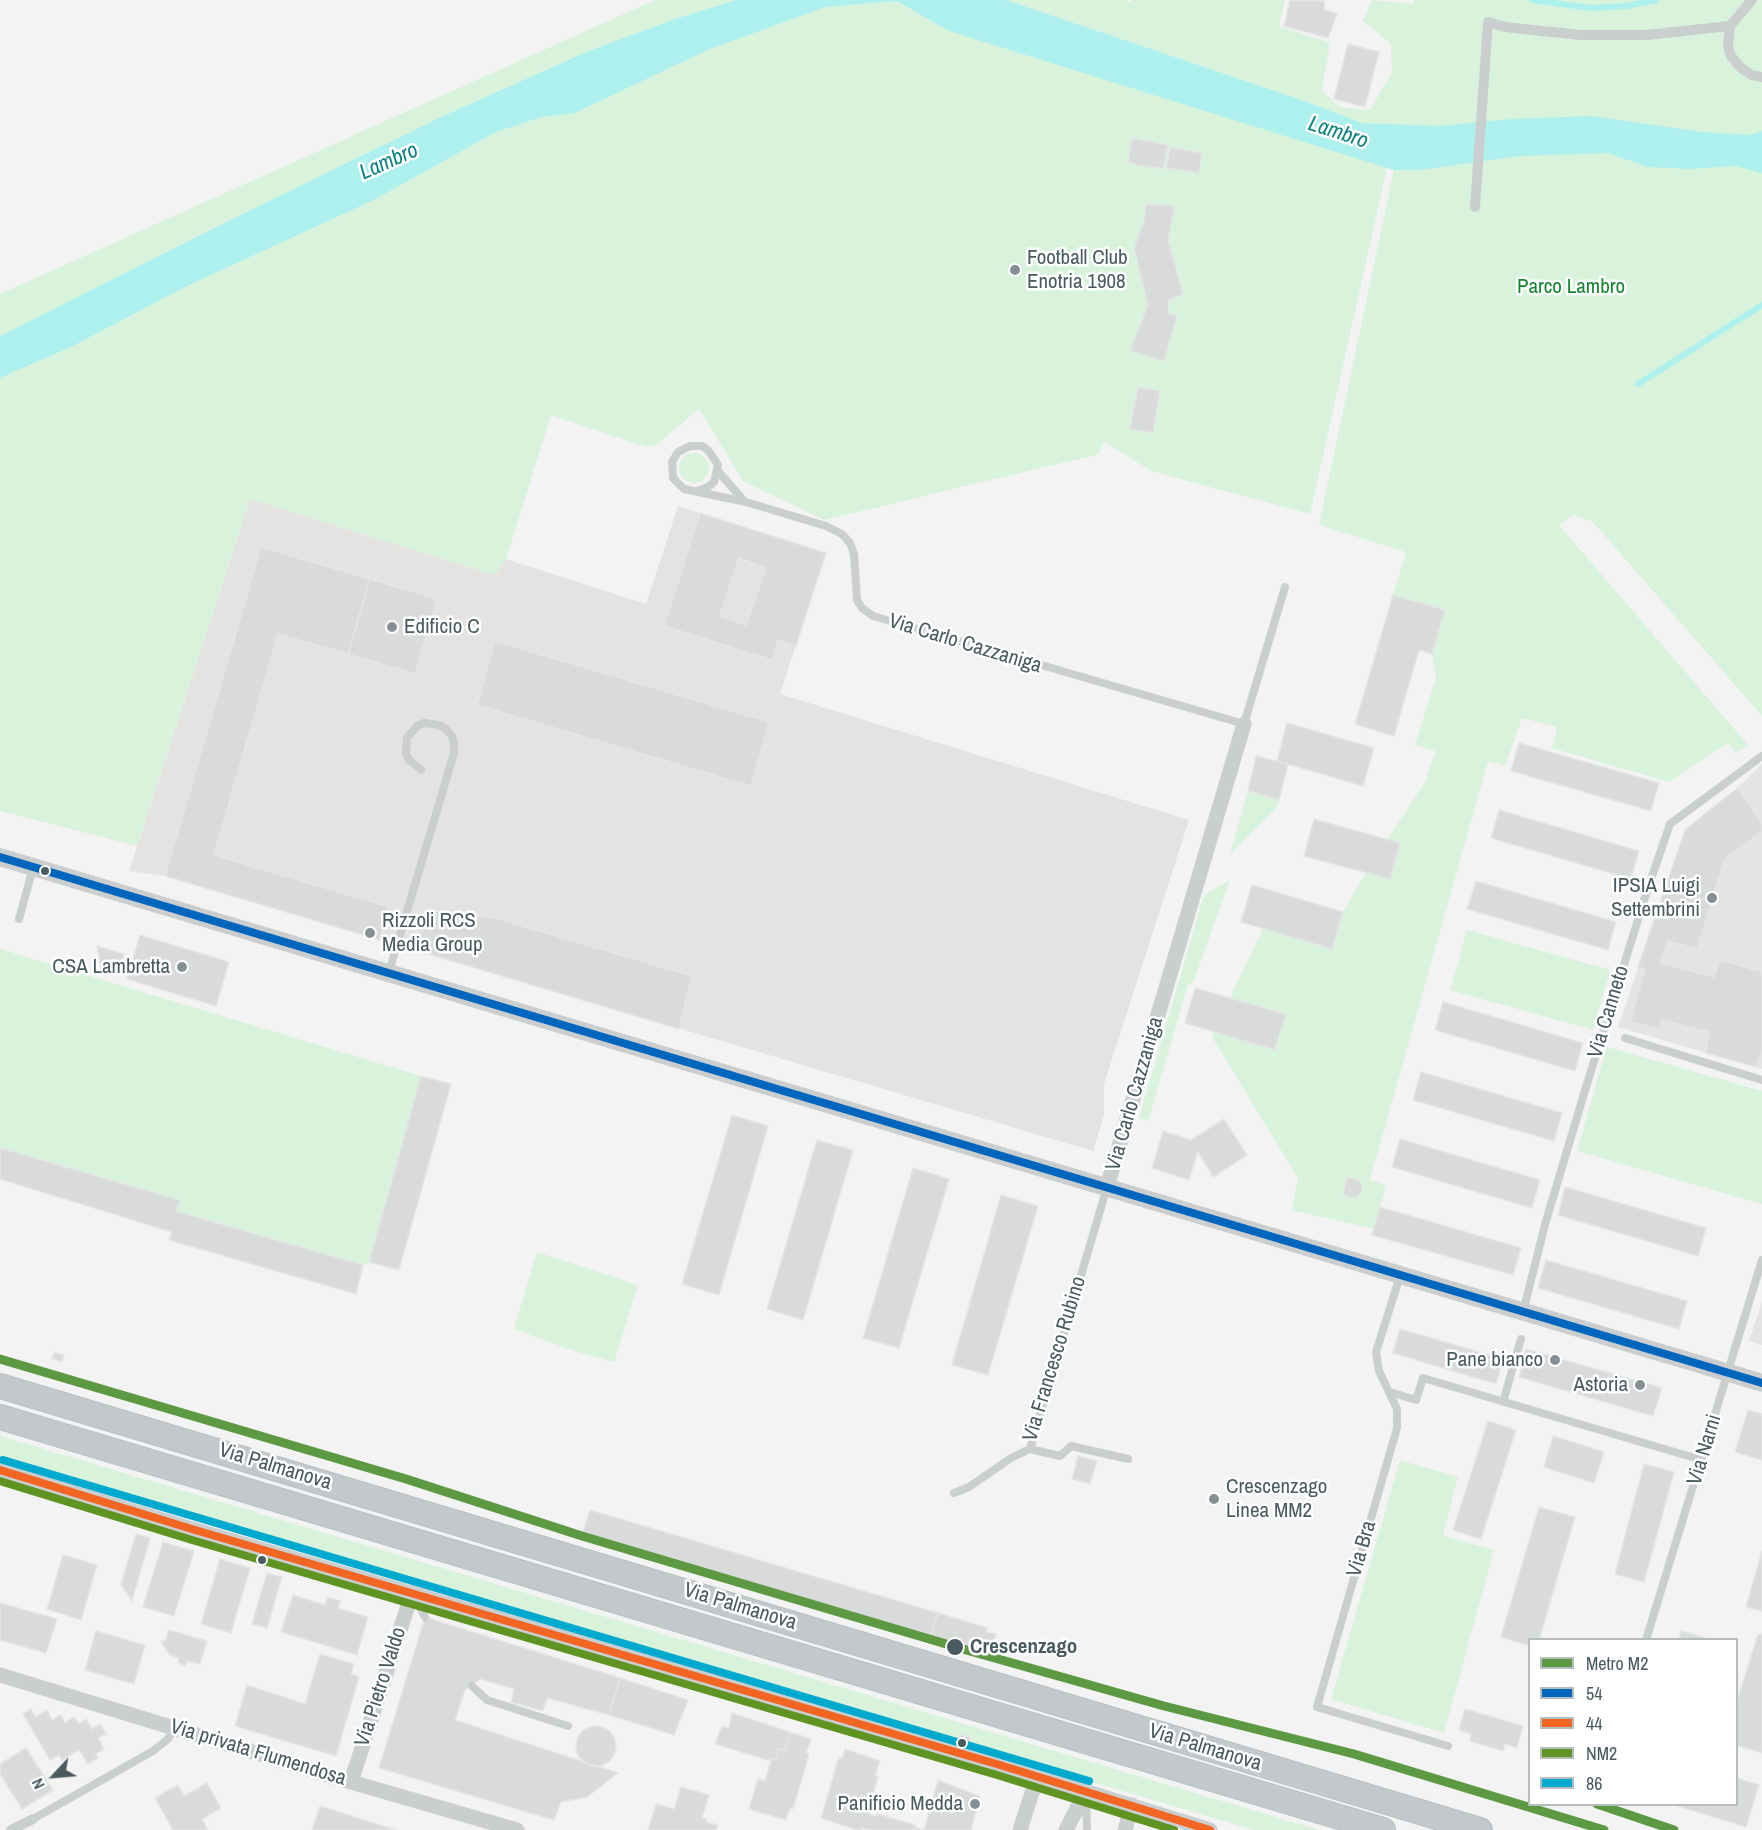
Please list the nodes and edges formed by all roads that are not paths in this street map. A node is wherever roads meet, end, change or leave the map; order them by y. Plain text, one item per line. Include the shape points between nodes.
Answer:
1 (1752, 0) edge
2 (1730, 26) junction
3 (1762, 77) edge
4 (1475, 207) dead end
5 (717, 470) junction
6 (697, 491) junction
7 (746, 502) junction
8 (1285, 587) dead end
9 (1244, 724) junction
10 (1762, 756) edge
11 (421, 770) dead end
12 (0, 857) edge
13 (33, 867) junction
14 (19, 919) dead end
15 (389, 973) junction
16 (1625, 1038) dead end
17 (1762, 1080) edge
18 (1107, 1187) junction
19 (1762, 1260) edge
20 (1401, 1275) junction
21 (1523, 1312) junction
22 (1521, 1339) dead end
23 (1727, 1373) junction
24 (1762, 1383) edge
25 (0, 1386) edge
26 (1390, 1392) junction
27 (1503, 1402) junction
28 (0, 1417) edge
29 (1029, 1449) junction
30 (1128, 1459) dead end
31 (1702, 1460) junction
32 (0, 1470) edge
33 (954, 1492) dead end
34 (412, 1593) junction
35 (425, 1617) dead end
36 (1647, 1638) edge
37 (0, 1675) edge
38 (472, 1686) dead end
39 (568, 1726) dead end
40 (174, 1728) junction
41 (1448, 1746) dead end
42 (1037, 1777) junction
43 (351, 1782) junction
44 (1086, 1791) junction
45 (1132, 1805) junction
46 (33, 1818) joint
47 (11, 1830) edge
48 (518, 1830) edge
49 (1020, 1830) edge
50 (1066, 1830) edge
51 (1087, 1830) edge
52 (1125, 1830) edge
53 (1210, 1830) edge
54 (1383, 1830) edge
55 (1480, 1830) edge

1 - 2 street
2 - 3 street via 1731,56 1741,68
2 - 4 street via 1594,36 1488,22
5 - 6 lane via 711,485
5 - 6 lane via 714,456 702,446 690,446 675,455 673,478 684,489
5 - 7 lane
6 - 7 lane, Via Carlo Cazzaniga
7 - 9 lane, Via Carlo Cazzaniga via 842,534 854,554 857,600 873,616
8 - 9 lane, Via Carlo Cazzaniga
9 - 18 street, Via Carlo Cazzaniga
10 - 21 lane, Via Canneto via 1670,824 1586,1087
11 - 15 lane via 409,760 407,738 424,723 439,725 452,736 454,753
12 - 13 street
13 - 14 lane
13 - 15 street
15 - 18 street
16 - 17 lane
18 - 20 street
18 - 29 lane, Via Francesco Rubino
19 - 23 lane, Via Narni
20 - 21 street
20 - 26 lane, Via Bra via 1376,1353 1379,1371
21 - 23 street
22 - 27 lane
23 - 24 street
23 - 31 lane, Via Narni
25 - 55 highway, Via Palmanova
26 - 27 lane via 1416,1400 1423,1378
26 - 41 lane, Via Bra via 1398,1409 1397,1428 1317,1707
27 - 31 lane
28 - 54 highway, Via Palmanova
29 - 30 lane via 1059,1456 1071,1446
29 - 33 lane, Via Francesco Rubino via 969,1487
31 - 36 lane, Via Narni
32 - 34 street
34 - 35 lane
34 - 42 street
34 - 43 street, Via Pietro Valdo
37 - 40 street, Via privata Flumendosa
38 - 39 lane via 487,1700
40 - 43 street, Via privata Flumendosa
40 - 46 lane via 168,1739 148,1754
42 - 44 street
42 - 49 street
43 - 48 street, Via privata Flumendosa
44 - 45 street
44 - 50 street
44 - 51 lane
45 - 52 street
45 - 53 street
46 - 47 street

